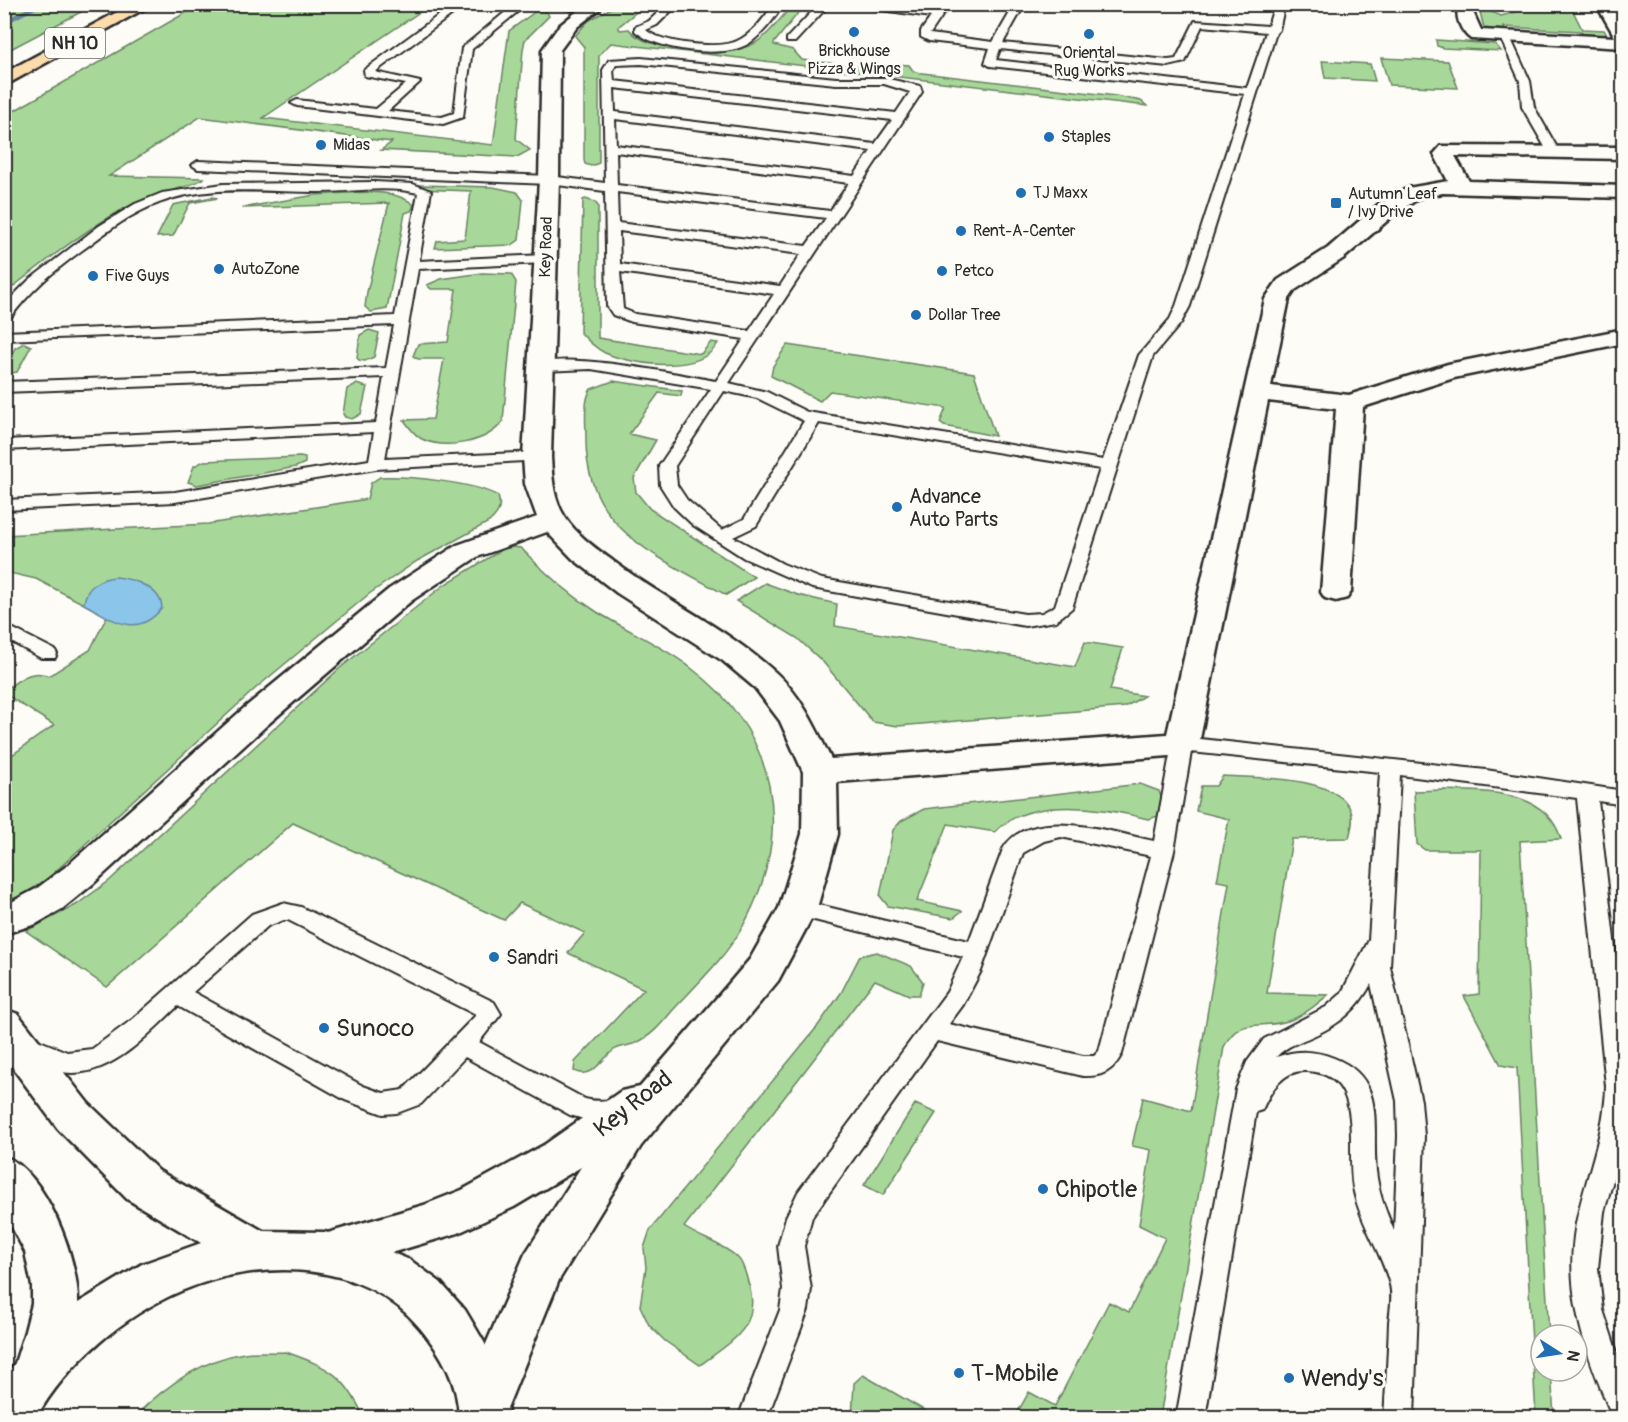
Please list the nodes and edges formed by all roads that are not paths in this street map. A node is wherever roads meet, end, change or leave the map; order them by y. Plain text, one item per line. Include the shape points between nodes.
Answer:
1 (145, 4) edge
2 (461, 4) edge
3 (522, 4) edge
4 (544, 4) edge
5 (673, 4) edge
6 (767, 4) edge
7 (778, 4) edge
8 (825, 4) edge
9 (845, 4) edge
10 (945, 4) edge
11 (1020, 4) edge
12 (1280, 4) edge
13 (1473, 4) edge
14 (1604, 4) edge
15 (868, 6) edge
16 (594, 7) edge
17 (938, 15) junction
18 (653, 23) junction
19 (1274, 30) junction
20 (1505, 37) junction
21 (1623, 37) edge
22 (791, 40) dead end
23 (1623, 43) edge
24 (996, 45) junction
25 (4, 81) edge
26 (610, 84) junction
27 (1253, 92) junction
28 (297, 103) dead end
29 (378, 113) junction
30 (609, 115) junction
31 (899, 117) junction
32 (610, 148) junction
33 (879, 148) junction
34 (1553, 151) junction
35 (1623, 153) edge
36 (198, 165) dead end
37 (549, 180) junction
38 (858, 180) junction
39 (611, 186) junction
40 (1462, 188) junction
41 (1623, 192) edge
42 (835, 215) junction
43 (612, 226) junction
44 (811, 251) junction
45 (545, 259) junction
46 (412, 265) junction
47 (613, 267) junction
48 (784, 291) junction
49 (4, 317) edge
50 (402, 320) junction
51 (4, 336) edge
52 (754, 336) junction
53 (1623, 336) edge
54 (542, 368) junction
55 (392, 372) junction
56 (721, 386) junction
57 (4, 387) edge
58 (1255, 392) junction
59 (1350, 402) junction
60 (814, 418) junction
61 (381, 427) junction
62 (4, 445) edge
63 (537, 458) junction
64 (376, 464) junction
65 (1110, 466) junction
66 (4, 505) edge
67 (549, 515) junction
68 (723, 536) junction
69 (1336, 592) dead end
70 (4, 630) edge
71 (48, 654) dead end
72 (1182, 744) junction
73 (1390, 766) junction
74 (820, 772) junction
75 (1587, 792) junction
76 (1623, 798) edge
77 (1164, 851) junction
78 (798, 908) junction
79 (4, 920) edge
80 (1380, 934) junction
81 (976, 951) junction
82 (1604, 954) junction
83 (176, 994) junction
84 (1623, 997) edge
85 (933, 1030) junction
86 (12, 1034) edge
87 (463, 1045) junction
88 (679, 1068) junction
89 (639, 1100) junction
90 (1241, 1131) junction
91 (4, 1175) edge
92 (254, 1250) junction
93 (330, 1251) junction
94 (1405, 1289) junction
95 (35, 1375) junction
96 (1623, 1410) edge
97 (484, 1411) edge
98 (9, 1418) edge
99 (752, 1418) edge
100 (1190, 1418) edge
101 (1399, 1418) edge

1 - 25 highway, NH 10
2 - 29 lane via 368,72 415,82
3 - 29 lane via 467,48 459,115 454,119
4 - 16 lane
5 - 18 lane
6 - 18 lane via 735,36 723,42 666,35 651,30
7 - 18 lane via 746,39 728,47 674,44 643,35 639,29
8 - 22 lane
9 - 15 lane
10 - 17 lane
11 - 24 lane
12 - 19 lane
13 - 20 street via 1465,12 1471,31
14 - 21 street
15 - 17 lane
16 - 37 street, Key Road via 558,36 551,50
17 - 24 lane via 926,31 929,38
19 - 24 lane via 1199,23 1176,64
19 - 27 lane
20 - 23 street
20 - 34 lane via 1525,81 1528,107
24 - 27 lane via 988,61 993,64
26 - 30 lane
26 - 31 lane
26 - 31 lane via 610,66 628,60 913,85 916,92
27 - 65 lane via 1183,306 1176,321 1146,355
28 - 29 lane
30 - 32 lane
30 - 33 lane
31 - 33 lane
32 - 38 lane
32 - 39 lane
33 - 38 lane
34 - 35 street
34 - 40 street via 1448,150 1444,154
36 - 37 lane
37 - 39 lane
37 - 45 street, Key Road
38 - 42 lane
39 - 42 lane
39 - 43 lane
40 - 41 street
40 - 58 street via 1414,192 1387,209 1336,253 1286,285 1277,299
42 - 44 lane
43 - 44 lane
43 - 47 lane
44 - 48 lane
45 - 46 lane
45 - 54 street, Key Road
46 - 49 lane via 425,196 425,191 419,189 184,191 145,204 102,229 39,278
46 - 50 lane
47 - 48 lane
47 - 52 lane via 614,306 624,315
48 - 52 lane
50 - 51 lane
50 - 55 lane
52 - 56 lane
53 - 59 street via 1448,372
54 - 56 lane via 603,366
54 - 63 street, Key Road
55 - 57 lane
55 - 61 lane
56 - 60 lane via 762,395 793,412
56 - 68 lane via 668,466 665,477 678,503
58 - 59 street
58 - 72 street
59 - 69 street
60 - 65 lane
60 - 68 lane via 750,522
61 - 62 lane
61 - 64 lane
63 - 64 lane
63 - 67 street, Key Road via 539,484
64 - 66 lane via 175,497
65 - 68 lane via 1063,608 1045,620 1025,620 818,584 759,561
67 - 74 street via 583,553 628,587 734,654 766,681 795,718
67 - 79 street via 467,551 400,595 255,717 81,874 49,899
70 - 71 lane
72 - 73 lane
72 - 74 street
72 - 77 lane
73 - 75 lane
73 - 80 lane
74 - 78 street via 820,834
75 - 76 lane
75 - 82 lane
77 - 81 lane via 1062,830 1029,837 1014,849
77 - 85 lane via 1105,1063 1083,1066
78 - 81 lane
78 - 88 street via 764,970
80 - 90 lane via 1354,994 1335,1013 1273,1043 1258,1060
80 - 94 lane via 1379,968 1409,1101
81 - 85 lane via 955,998
82 - 84 lane
82 - 96 lane via 1618,1109 1585,1248 1586,1278 1598,1347
83 - 86 lane via 106,1054 88,1060 71,1063
83 - 87 lane via 354,1093 384,1105 399,1104 412,1097
83 - 87 lane via 260,920 283,911 486,1009 486,1019
85 - 99 lane via 807,1200 799,1217 791,1246 797,1289 794,1310
86 - 92 street via 74,1116 143,1185
87 - 89 lane via 579,1108 610,1112
88 - 89 street, Key Road
88 - 97 street, Key Road via 626,1133 541,1269
89 - 93 street, Key Road via 584,1143 478,1204 424,1226
90 - 94 lane via 1262,1085 1277,1068 1292,1061 1322,1064 1348,1078 1362,1109 1363,1175 1369,1206
90 - 100 lane
91 - 95 street via 30,1210 52,1263 55,1304
92 - 93 street
92 - 95 street via 176,1271 135,1294 100,1314
93 - 97 street via 388,1271 436,1307 469,1359
94 - 101 lane
95 - 98 street

